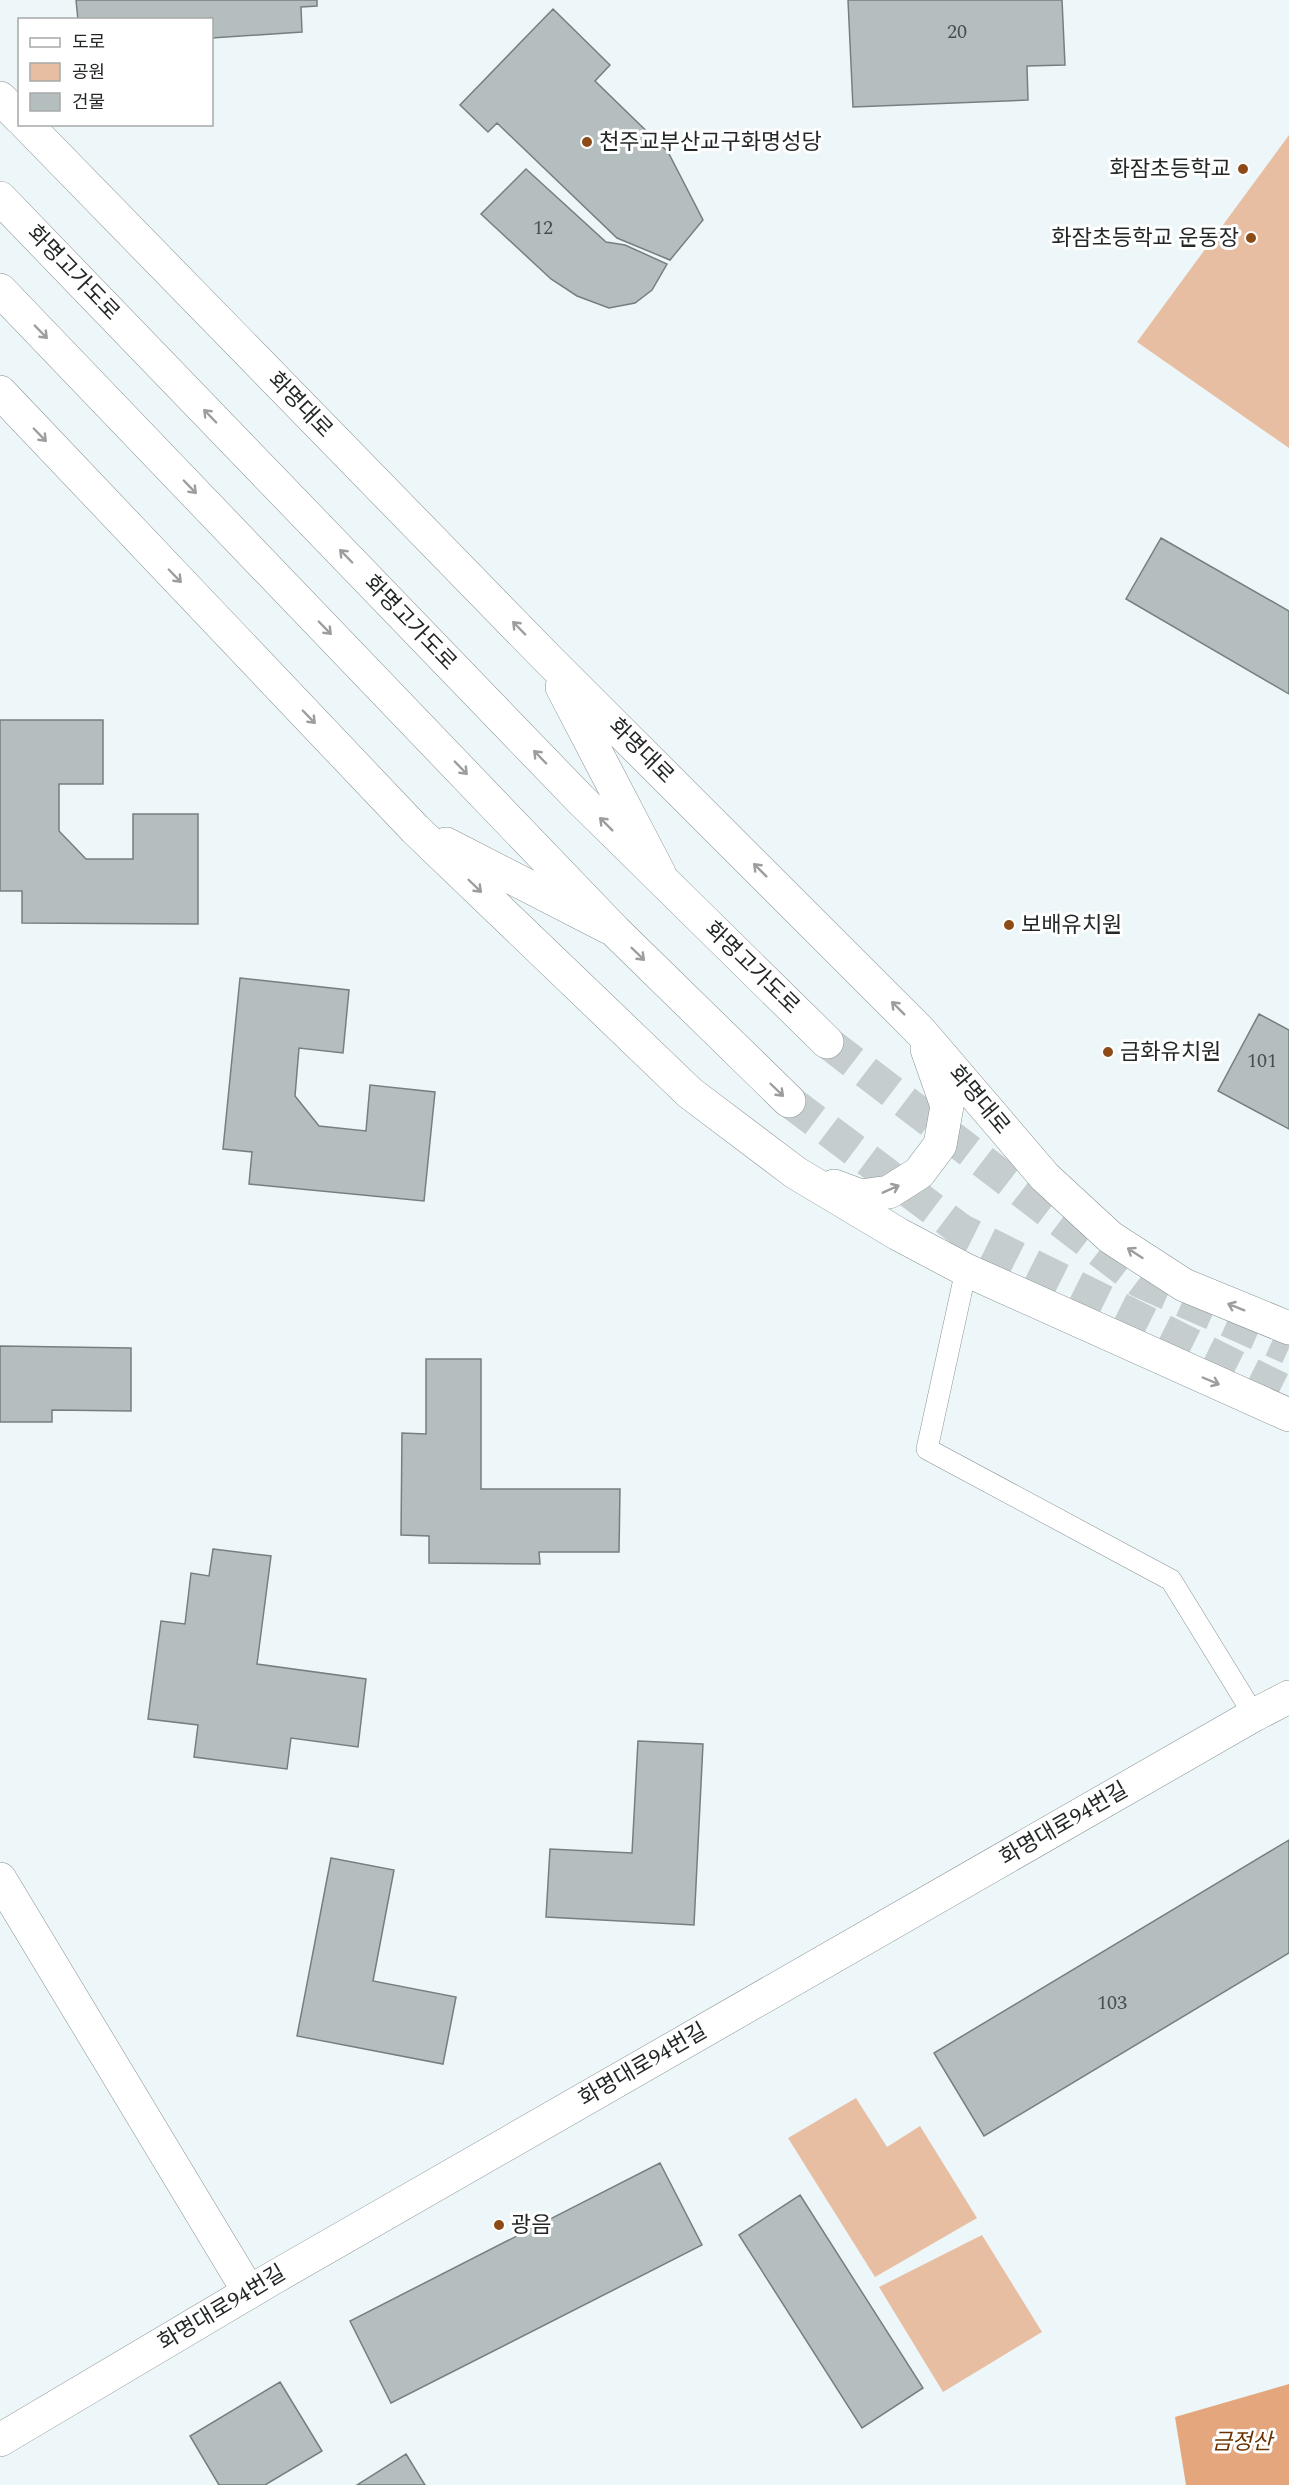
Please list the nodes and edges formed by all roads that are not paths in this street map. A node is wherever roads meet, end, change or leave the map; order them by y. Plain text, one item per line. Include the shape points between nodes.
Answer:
1 (0, 98) edge
2 (18, 116) edge
3 (28, 126) edge
4 (0, 198) edge
5 (0, 290) edge
6 (0, 392) edge
7 (547, 658) junction
8 (415, 829) junction
9 (663, 880) junction
10 (615, 930) junction
11 (921, 1032) junction
12 (827, 1042) tunnel mouth
13 (789, 1101) tunnel mouth
14 (795, 1173) junction
15 (966, 1270) junction
16 (1289, 1328) edge
17 (1289, 1415) edge
18 (1289, 1697) edge
19 (1254, 1715) junction
20 (0, 1879) edge
21 (249, 2292) junction
22 (0, 2440) edge

1 - 2 main road
7 -> 3 main road, 화명대로
9 -> 4 main road, 화명고가도로 via 580,799
5 -> 10 main road
6 -> 8 main road
7 - 9 main road
11 -> 7 main road, 화명대로
8 - 10 main road
8 -> 14 main road via 690,1093
9 - 12 main road, 화명고가도로
10 -> 13 main road
14 -> 11 main road via 861,1196 889,1192 919,1173 940,1145 947,1106
16 -> 11 main road, 화명대로 via 1184,1285 1110,1237 1045,1177
14 - 15 main road
15 -> 17 main road
15 - 19 lane via 927,1449 1171,1580
18 - 19 main road, 화명대로94번길
19 - 21 main road, 화명대로94번길
20 - 21 main road
21 - 22 main road, 화명대로94번길

